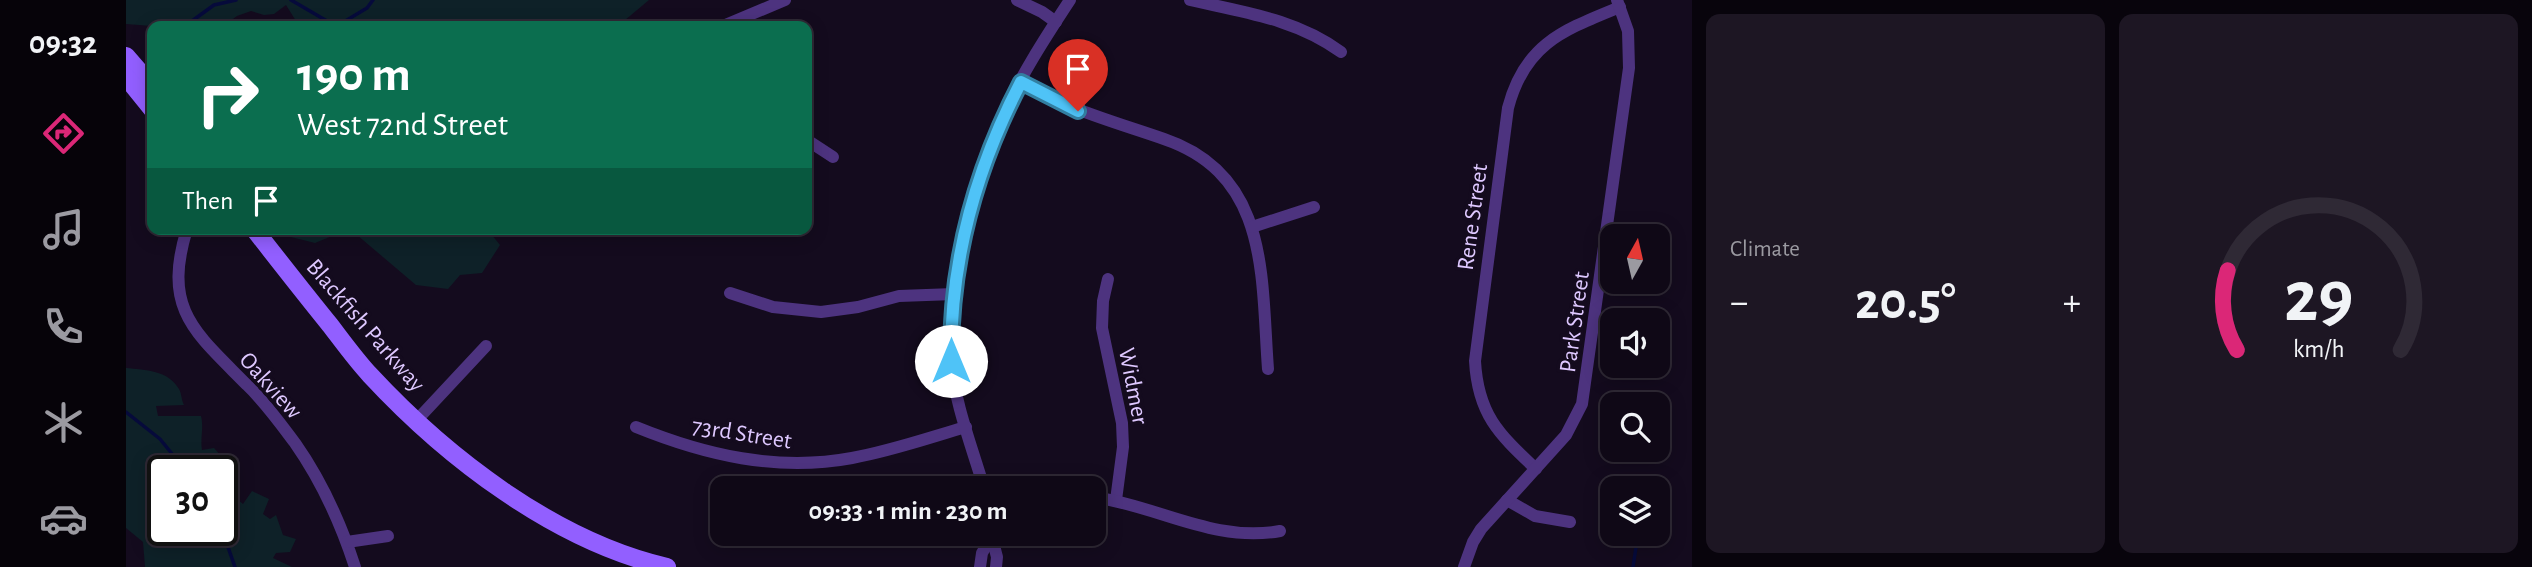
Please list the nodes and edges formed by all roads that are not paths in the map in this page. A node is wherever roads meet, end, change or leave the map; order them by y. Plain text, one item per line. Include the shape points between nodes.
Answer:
1 (785, 0) edge
2 (1017, 0) edge
3 (1070, 0) edge
4 (1190, 0) edge
5 (1619, 3) edge
6 (736, 21) edge
7 (1056, 22) junction
8 (1341, 51) dead end
9 (126, 56) edge
10 (126, 77) edge
11 (147, 80) edge
12 (1021, 82) junction
13 (147, 103) edge
14 (812, 142) edge
15 (834, 157) dead end
16 (1314, 207) dead end
17 (1252, 227) junction
18 (185, 235) edge
19 (259, 235) edge
20 (1108, 279) dead end
21 (730, 293) dead end
22 (954, 294) junction
23 (486, 346) dead end
24 (1268, 369) dead end
25 (416, 421) junction
26 (636, 427) dead end
27 (966, 427) junction
28 (1536, 469) junction
29 (980, 476) edge
30 (1106, 499) edge
31 (1116, 500) junction
32 (1507, 500) junction
33 (1570, 522) dead end
34 (1280, 531) dead end
35 (388, 536) dead end
36 (347, 542) junction
37 (986, 546) edge
38 (994, 546) edge
39 (355, 567) edge
40 (667, 567) edge
41 (980, 567) edge
42 (996, 567) edge
43 (1464, 567) edge

1 - 6 street
2 - 7 street
3 - 7 street
4 - 8 street via 1275,19 1306,30
5 - 28 street, Park Street via 1628,31 1629,68 1586,385 1574,423
5 - 28 street, Rene Street via 1565,29 1542,46 1521,72 1508,108 1475,361 1476,383 1493,426
7 - 12 street
9 - 11 main road
10 - 13 main road
12 - 17 street via 1078,111 1184,146 1224,176
12 - 22 street via 982,173 965,229
14 - 15 street
16 - 17 street
17 - 24 street via 1258,246
18 - 36 street, Oakview via 178,281 191,325 256,394 309,463
19 - 25 main road, Blackfish Parkway via 369,374
20 - 31 street, Widmer via 1102,328 1123,447
21 - 22 street via 773,307 821,312 898,296
22 - 27 street via 951,361
23 - 25 street
25 - 40 main road, Blackfish Parkway via 540,514 582,537
26 - 27 street, 73rd Street via 679,444 754,461 820,463
27 - 29 street
28 - 32 street, Park Street
30 - 31 street
31 - 34 street via 1214,530 1257,535
32 - 33 street via 1535,516
32 - 43 street, Park Street via 1473,542
35 - 36 street
36 - 39 street, Oakview
37 - 41 street
38 - 42 street

